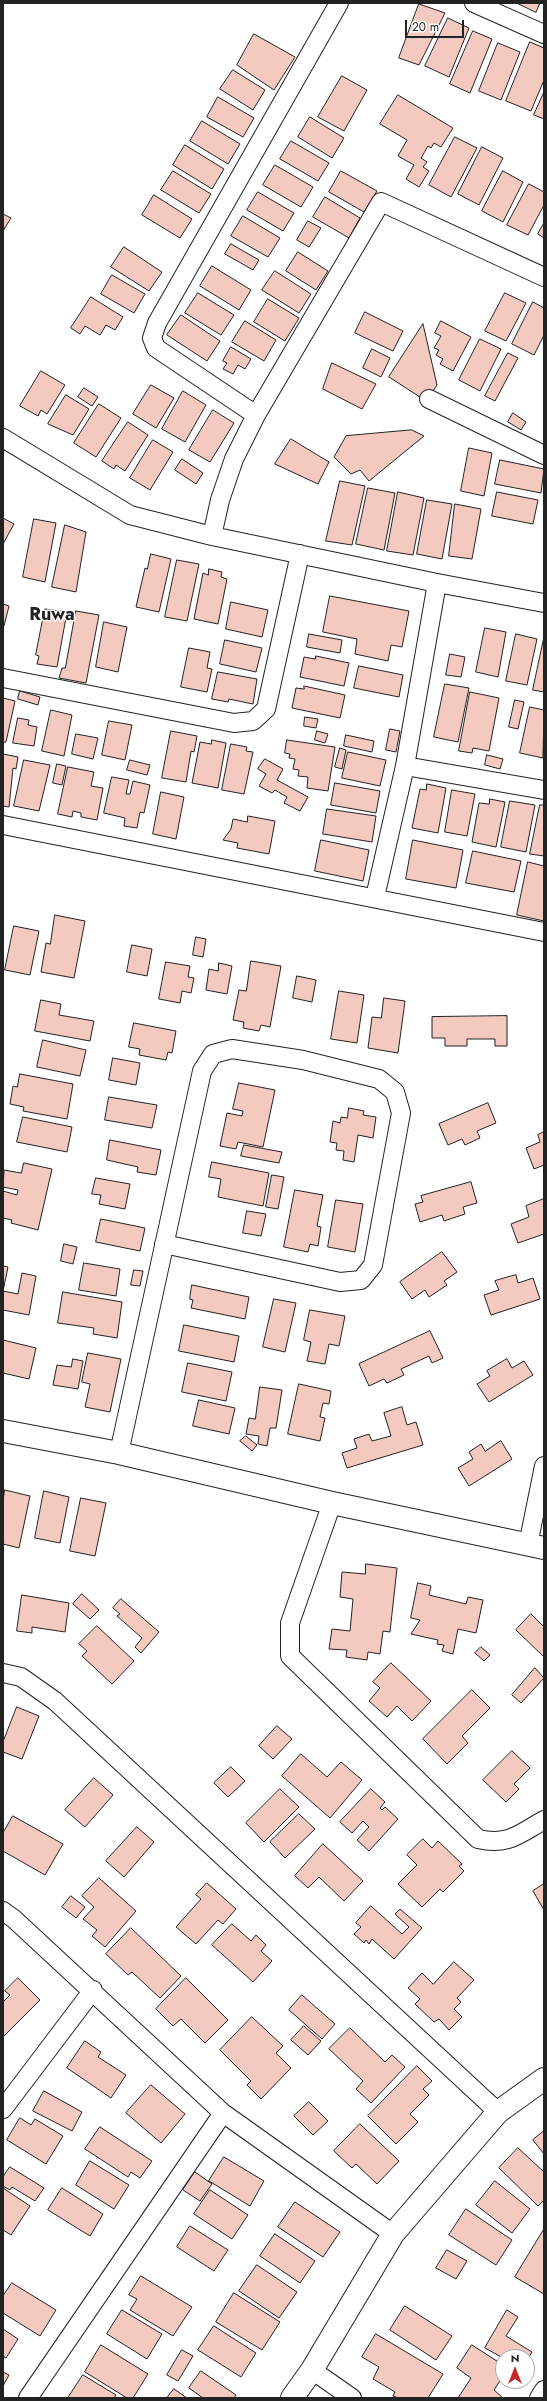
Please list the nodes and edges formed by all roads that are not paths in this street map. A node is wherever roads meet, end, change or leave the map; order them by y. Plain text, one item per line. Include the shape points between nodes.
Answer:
1 (339, 3) edge
2 (474, 3) edge
3 (544, 34) edge
4 (544, 277) edge
5 (429, 399) dead end
6 (256, 415) junction
7 (3, 438) edge
8 (544, 455) edge
9 (212, 536) junction
10 (300, 554) junction
11 (437, 583) junction
12 (544, 603) edge
13 (3, 678) edge
14 (405, 766) junction
15 (544, 790) edge
16 (3, 825) edge
17 (375, 897) junction
18 (544, 932) edge
19 (164, 1244) junction
20 (3, 1431) edge
21 (119, 1453) junction
22 (544, 1466) edge
23 (332, 1504) junction
24 (536, 1547) edge
25 (3, 1673) edge
26 (544, 1820) edge
27 (3, 1911) edge
28 (93, 1990) junction
29 (544, 2078) edge
30 (3, 2109) edge
31 (498, 2112) junction
32 (223, 2113) junction
33 (393, 2234) junction
34 (312, 2370) junction
35 (544, 2390) edge
36 (28, 2398) edge
37 (292, 2398) edge
38 (352, 2398) edge
39 (539, 2398) edge

1 - 6 street via 156,323 152,338 156,348
2 - 3 street
4 - 6 street via 381,202
5 - 8 street
6 - 9 street via 234,459 220,500
7 - 9 street via 130,515
9 - 10 street
10 - 11 street
10 - 13 street via 266,709 253,722 234,723
11 - 12 street
11 - 14 street
14 - 15 street
14 - 17 street
16 - 17 street via 142,854
17 - 18 street
19 - 19 street via 202,1071 213,1054 232,1049 303,1060 379,1079 395,1092 401,1113 373,1265 361,1280 340,1282
19 - 21 street
20 - 21 street
21 - 23 street
22 - 24 street
23 - 24 street
23 - 26 street via 290,1623 290,1656 478,1839 490,1842 506,1841
25 - 31 street via 21,1677 55,1701
27 - 28 street
28 - 30 street
28 - 32 street
29 - 31 street
31 - 33 street
32 - 33 street
32 - 36 street
33 - 34 street
34 - 37 street
34 - 38 street
35 - 39 street

